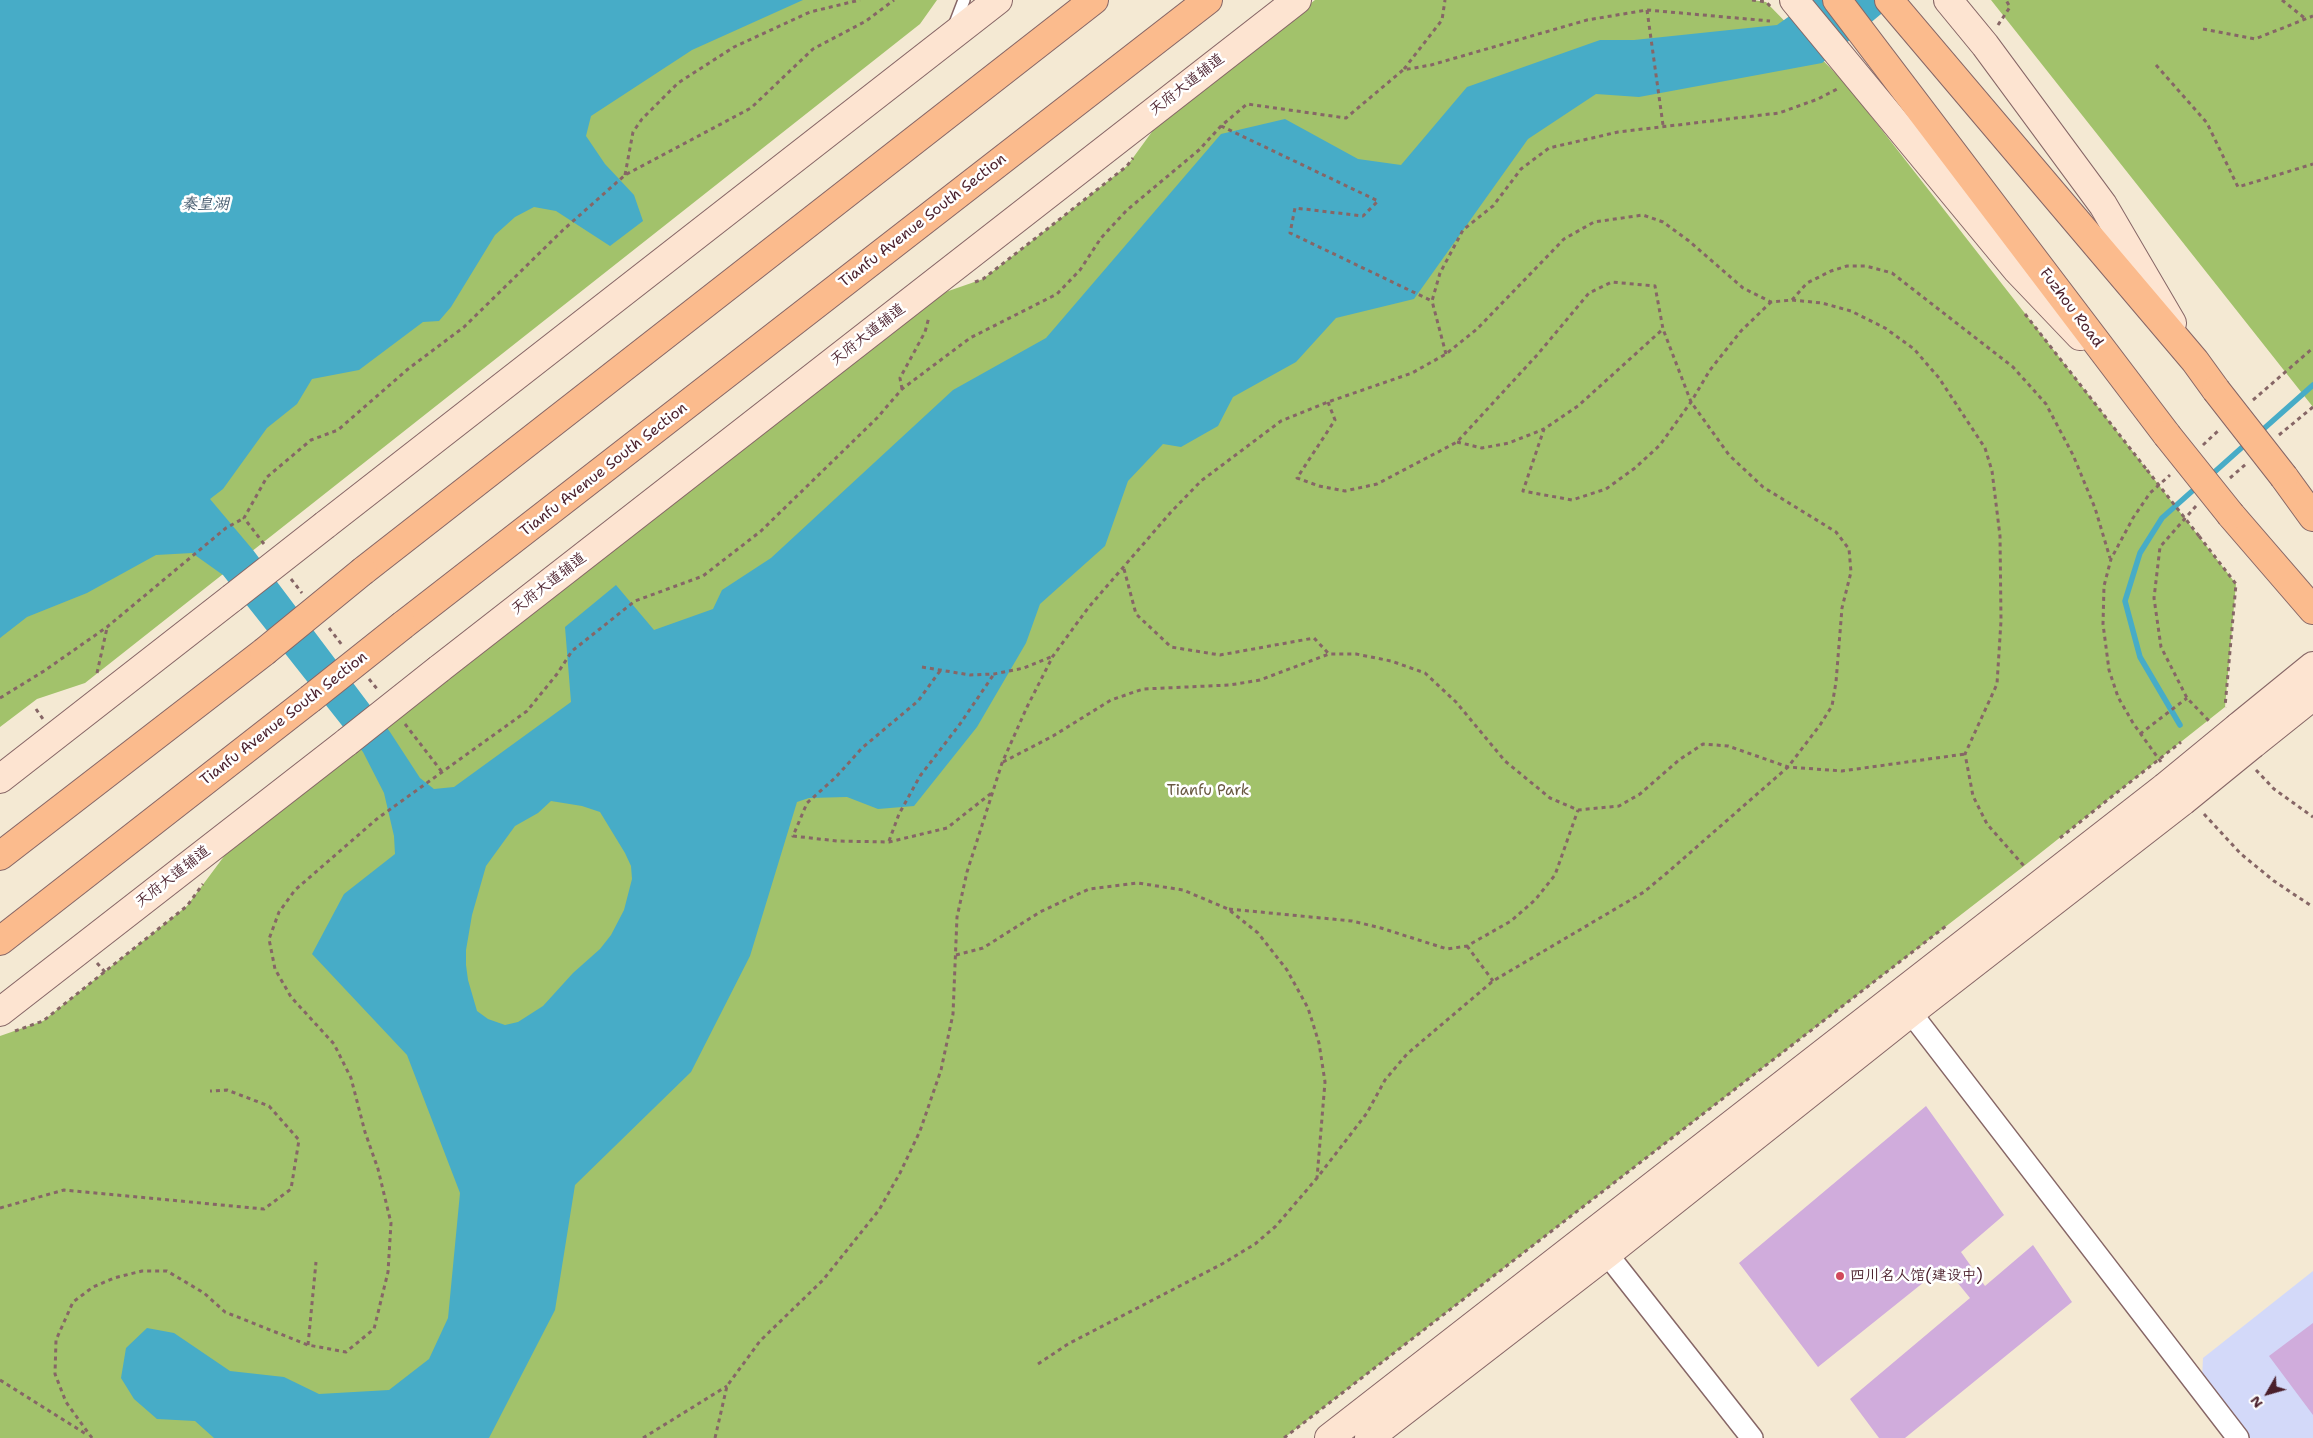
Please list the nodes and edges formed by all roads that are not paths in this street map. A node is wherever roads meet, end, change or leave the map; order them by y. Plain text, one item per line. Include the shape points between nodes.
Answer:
1 (964, 0) edge
2 (998, 0) edge
3 (1094, 0) edge
4 (1208, 0) edge
5 (1297, 0) edge
6 (1794, 0) edge
7 (1837, 0) edge
8 (1889, 0) edge
9 (1948, 0) edge
10 (1776, 10) edge
11 (1815, 24) junction
12 (949, 38) junction
13 (2195, 361) junction
14 (2142, 403) junction
15 (2313, 517) edge
16 (2313, 610) edge
17 (2313, 666) edge
18 (2313, 696) edge
19 (2233, 731) junction
20 (0, 779) edge
21 (0, 856) edge
22 (0, 941) edge
23 (1904, 1004) junction
24 (0, 1012) edge
25 (1594, 1230) junction
26 (1607, 1254) junction
27 (1328, 1438) edge
28 (1369, 1438) edge
29 (1752, 1438) edge
30 (2238, 1438) edge

1 - 12 lane
2 - 12 street
3 - 21 main road, bridge
4 - 22 main road, Tianfu Avenue South Section, bridge
5 - 24 street, 天府大道辅道, bridge
6 - 11 street
7 - 14 main road, Fuzhou Road
8 - 13 main road
9 - 13 street via 2103,205
10 - 11 street
11 - 14 street via 2017,270
12 - 20 street, bridge
13 - 15 main road, bridge
14 - 16 main road, Fuzhou Road, bridge via 2231,515
17 - 19 street
18 - 19 street
19 - 23 street, bridge via 2174,794
23 - 25 street
23 - 26 street
23 - 30 street
25 - 26 street
25 - 27 street
26 - 28 street
26 - 29 street

